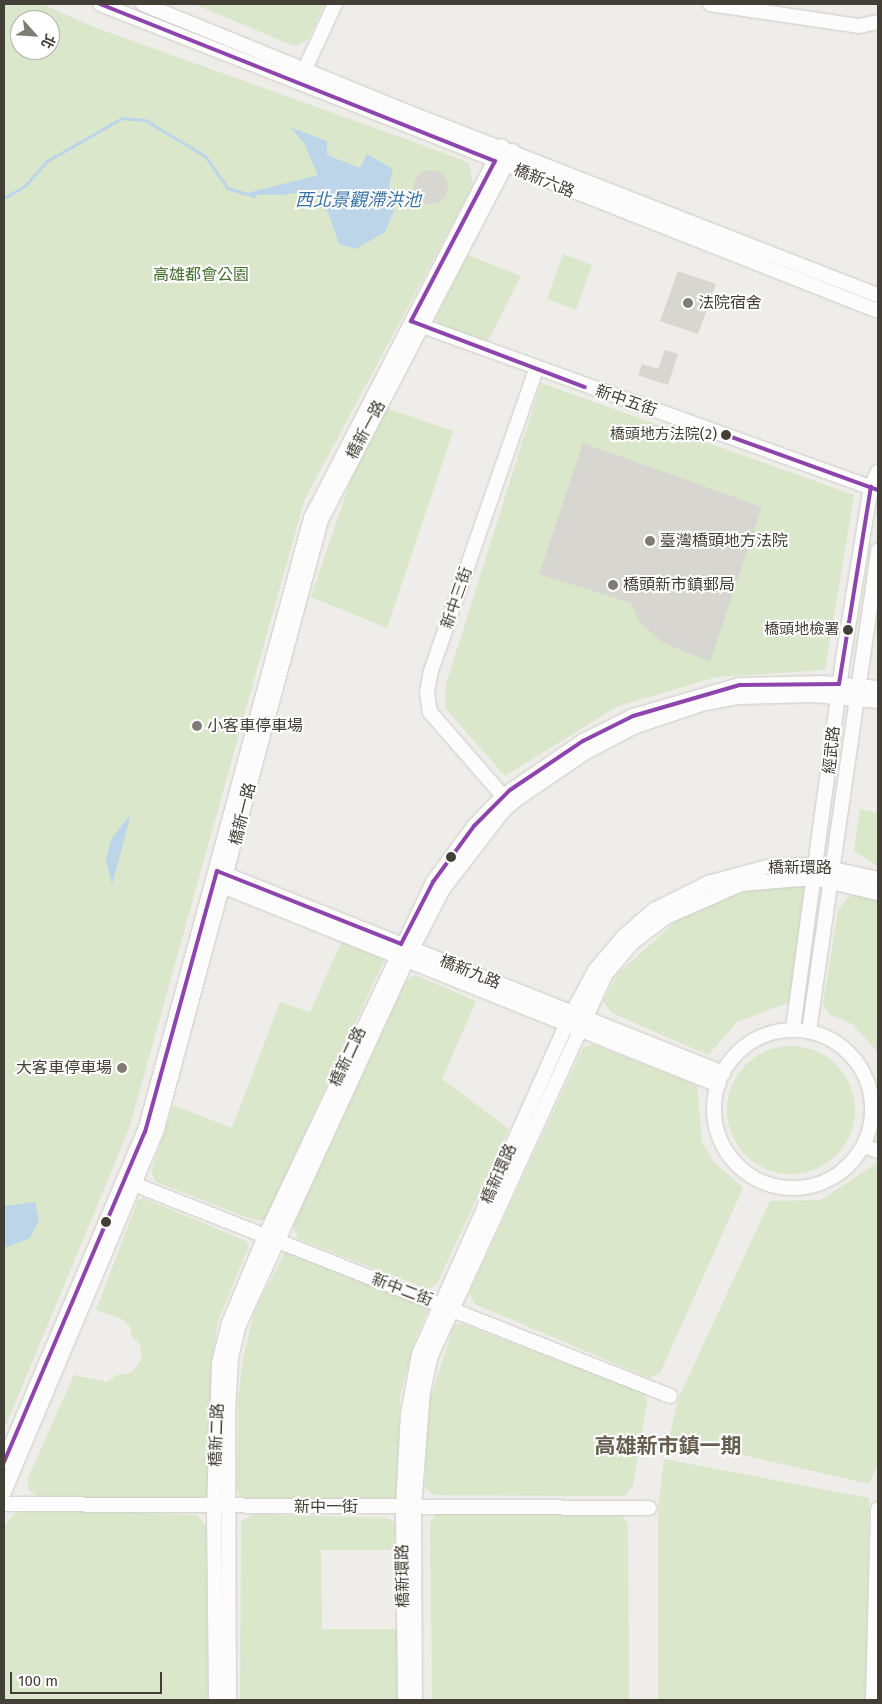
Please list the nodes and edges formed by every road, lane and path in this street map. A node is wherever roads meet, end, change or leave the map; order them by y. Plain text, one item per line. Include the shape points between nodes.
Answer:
1 (100, 4) edge
2 (143, 4) edge
3 (335, 4) edge
4 (710, 5) edge
5 (878, 22) edge
6 (304, 71) junction
7 (507, 149) junction
8 (500, 163) junction
9 (878, 294) edge
10 (878, 311) edge
11 (416, 324) junction
12 (536, 369) junction
13 (878, 471) edge
14 (875, 488) edge
15 (878, 550) edge
16 (878, 688) edge
17 (839, 690) junction
18 (855, 692) junction
19 (878, 700) edge
20 (507, 800) junction
21 (815, 871) junction
22 (831, 874) junction
23 (221, 879) junction
24 (878, 879) edge
25 (878, 893) edge
26 (404, 952) junction
27 (575, 1021) junction
28 (794, 1029) junction
29 (809, 1031) junction
30 (720, 1079) junction
31 (871, 1139) edge
32 (878, 1151) edge
33 (129, 1182) junction
34 (271, 1238) junction
35 (445, 1307) junction
36 (43, 1379) junction
37 (670, 1396) dead end
38 (4, 1462) edge
39 (4, 1492) edge
40 (4, 1504) edge
41 (221, 1507) junction
42 (408, 1508) junction
43 (649, 1508) dead end
44 (878, 1509) edge
45 (216, 1700) edge
46 (229, 1700) edge
47 (405, 1700) edge
48 (416, 1700) edge
49 (873, 1700) edge

1 - 8 street, 橋新六路
2 - 6 street, 橋新六路
3 - 6 street
4 - 5 street via 859,26
6 - 7 street, 橋新六路
7 - 8 street, 橋新一路
7 - 9 street, 橋新六路
8 - 10 street, 橋新六路
8 - 11 street, 橋新一路
11 - 12 street, 新中五街
11 - 23 street, 橋新一路 via 311,518 270,660
12 - 14 street, 新中五街
12 - 20 street, 新中三街 via 431,671 427,693 430,712
13 - 14 street, 經武路
14 - 17 street, 經武路
15 - 18 street, 經武路
16 - 18 street
17 - 18 street, 橋新二路
17 - 20 street, 橋新二路 via 740,685 670,703 633,716 583,741
17 - 21 street, 經武路
18 - 19 street
18 - 22 street, 經武路
20 - 26 street, 橋新二路 via 448,882
21 - 22 street, 橋新環路
21 - 27 street, 橋新環路 via 771,866 740,872 708,883 654,910 608,952
21 - 28 street, 經武路
22 - 24 street, 橋新環路
22 - 25 street, 橋新環路
22 - 29 street, 經武路
23 - 26 street, 橋新九路
23 - 33 street, 橋新一路 via 157,1129
26 - 27 street, 橋新九路
26 - 34 street, 橋新二路
27 - 30 street, 橋新九路
27 - 35 street, 橋新環路
28 - 29 street
28 - 30 street via 776,1031 745,1046
29 - 31 street via 844,1047 862,1069 872,1096
30 - 31 street via 715,1122 720,1140 741,1170 768,1185 790,1189 826,1181 851,1164
31 - 32 street
33 - 34 street, 新中二街
33 - 36 street, 橋新一路
34 - 35 street, 新中二街
34 - 41 street, 橋新二路 via 231,1358
35 - 37 street, 新中二街
35 - 42 street, 橋新環路 via 419,1354 410,1389
36 - 38 street, 橋新一路
36 - 39 street, 橋新一路
40 - 41 street, 新中一街
41 - 42 street, 新中一街
41 - 45 street, 橋新二路
41 - 46 street, 橋新二路
42 - 43 street, 新中一街
42 - 47 street, 橋新環路
42 - 48 street, 橋新環路
44 - 49 street

